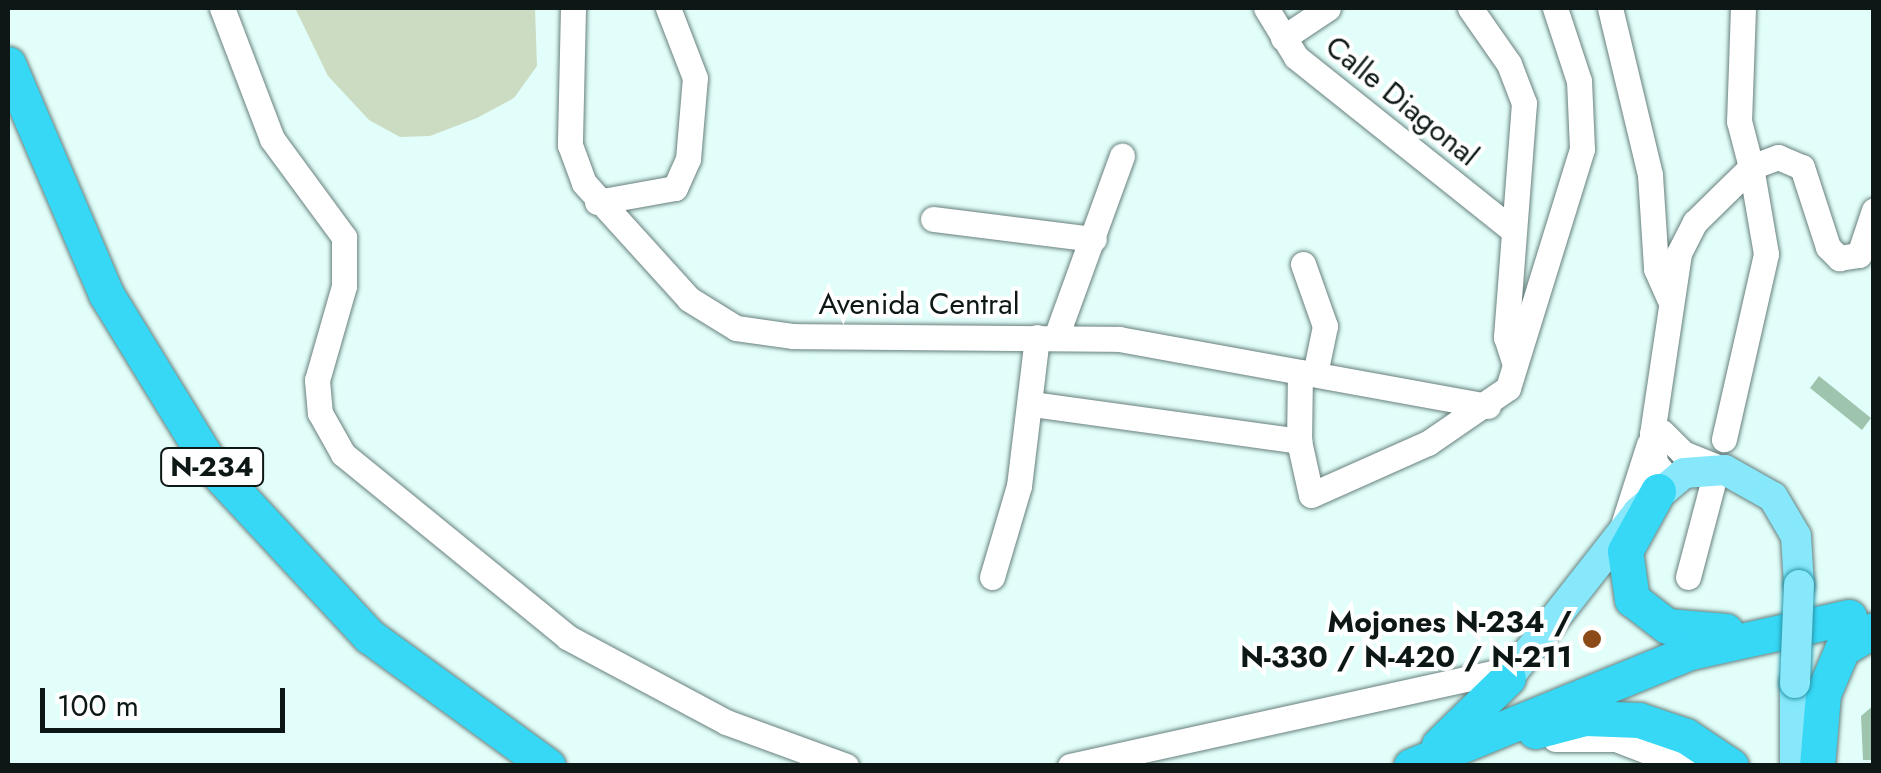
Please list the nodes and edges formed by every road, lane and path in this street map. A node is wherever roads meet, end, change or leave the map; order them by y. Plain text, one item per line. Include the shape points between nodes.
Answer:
1 (222, 8) edge
2 (573, 8) edge
3 (668, 8) edge
4 (1266, 8) edge
5 (1328, 8) edge
6 (1470, 8) edge
7 (1555, 8) edge
8 (1610, 8) edge
9 (1744, 8) edge
10 (1283, 38) junction
11 (8, 64) edge
12 (1122, 156) dead end
13 (1751, 167) junction
14 (597, 202) junction
15 (1873, 212) edge
16 (933, 218) dead end
17 (1514, 230) junction
18 (1094, 238) junction
19 (1303, 264) dead end
20 (1669, 298) junction
21 (1046, 337) junction
22 (1515, 365) junction
23 (1308, 373) junction
24 (1033, 404) junction
25 (1488, 406) junction
26 (1657, 428) junction
27 (1300, 441) junction
28 (1721, 465) junction
29 (1664, 486) junction
30 (1612, 546) junction
31 (992, 578) dead end
32 (1688, 578) dead end
33 (1865, 620) edge
34 (1508, 678) junction
35 (1521, 735) junction
36 (1466, 741) junction
37 (1418, 763) edge
38 (548, 766) edge
39 (846, 766) edge
40 (1070, 766) edge
41 (1686, 766) edge
42 (1731, 766) edge
43 (1795, 766) edge
44 (1817, 766) edge

1 - 39 street via 272,139 344,237 344,286 316,380 320,413 343,454 567,637 726,722
2 - 14 street, Avenida Central via 570,145
3 - 14 street via 694,78 688,159 675,188
4 - 10 street, Calle Diagonal
5 - 10 street
6 - 17 street via 1509,64 1524,102 1526,159
7 - 22 street via 1579,81 1582,150
8 - 20 street via 1650,175 1656,269
9 - 13 street via 1739,121
10 - 17 street, Calle Diagonal
11 - 38 highway, N-234 via 106,294 212,467 368,636
12 - 18 street
13 - 15 street via 1778,157 1802,166 1828,247 1840,258 1859,254
13 - 20 street via 1687,234
13 - 28 street via 1766,254
14 - 21 street, Avenida Central via 689,300 736,328 793,336
16 - 18 street
17 - 22 street via 1506,336
18 - 21 street
19 - 23 street via 1325,326
20 - 26 street
21 - 23 street, Avenida Central via 1120,339
21 - 24 street
22 - 25 street via 1508,388
23 - 25 street, Avenida Central
23 - 27 street
24 - 27 street
24 - 31 street
25 - 27 street via 1428,443 1311,495
26 - 28 street via 1683,454
26 - 29 street via 1655,463
26 - 30 street
28 - 29 main road
28 - 32 street
28 - 43 main road, bridge via 1782,506 1796,536
29 - 30 main road
29 - 33 highway via 1624,562 1632,599 1651,619 1706,633
30 - 34 main road
33 - 36 highway via 1690,652
33 - 44 highway via 1842,649 1823,694
34 - 37 highway
34 - 40 street via 1494,673
35 - 36 highway
35 - 41 street via 1616,738
35 - 42 highway via 1619,717 1670,728
36 - 37 highway

